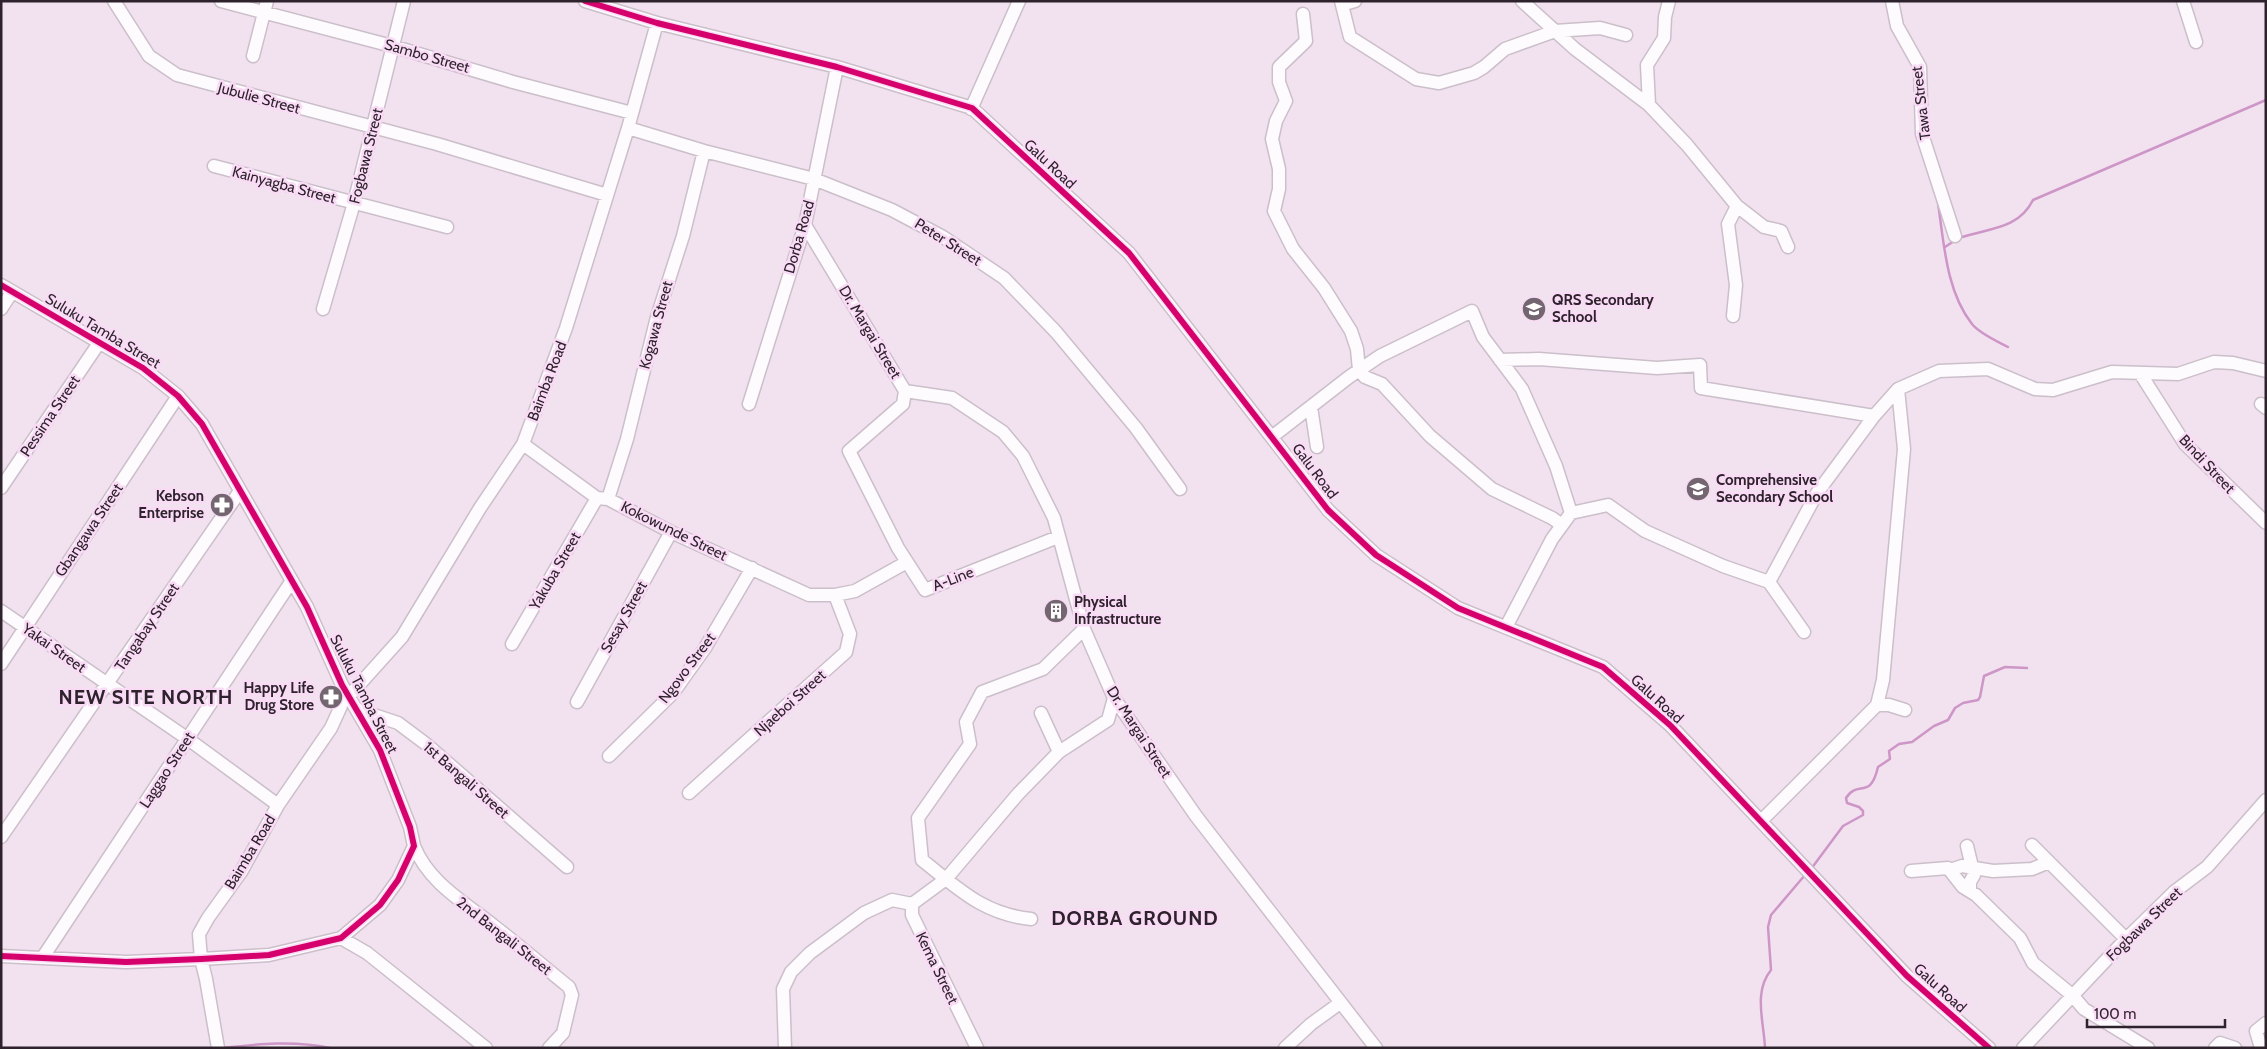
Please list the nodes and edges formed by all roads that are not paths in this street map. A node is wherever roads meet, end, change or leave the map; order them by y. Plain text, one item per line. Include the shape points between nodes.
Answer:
1 (114, 1) edge
2 (221, 1) edge
3 (404, 1) edge
4 (585, 1) edge
5 (1019, 1) edge
6 (1341, 1) edge
7 (1355, 1) edge
8 (1522, 1) edge
9 (1669, 1) edge
10 (1892, 1) edge
11 (2183, 1) edge
12 (266, 7) edge
13 (1304, 14) dead end
14 (657, 23) junction
15 (1555, 31) junction
16 (1626, 35) dead end
17 (2196, 42) dead end
18 (392, 46) junction
19 (253, 56) dead end
20 (837, 67) junction
21 (1648, 105) junction
22 (971, 109) junction
23 (632, 113) junction
24 (628, 128) junction
25 (373, 129) junction
26 (704, 151) junction
27 (214, 166) dead end
28 (814, 179) junction
29 (607, 196) junction
30 (354, 203) junction
31 (1737, 206) junction
32 (804, 225) junction
33 (447, 227) dead end
34 (1954, 236) dead end
35 (1788, 247) dead end
36 (7, 288) edge
37 (1, 309) edge
38 (323, 309) dead end
39 (1733, 316) dead end
40 (99, 344) junction
41 (1500, 360) junction
42 (1359, 370) junction
43 (2266, 371) edge
44 (2140, 373) junction
45 (1898, 389) junction
46 (906, 391) junction
47 (178, 396) junction
48 (749, 404) dead end
49 (1311, 407) junction
50 (1874, 416) junction
51 (1273, 436) junction
52 (523, 444) junction
53 (1317, 447) dead end
54 (1, 488) edge
55 (1180, 489) dead end
56 (240, 491) junction
57 (603, 498) junction
58 (1571, 513) junction
59 (2266, 523) edge
60 (1562, 525) junction
61 (671, 532) junction
62 (1058, 537) junction
63 (907, 562) junction
64 (752, 568) junction
65 (291, 582) junction
66 (1769, 582) junction
67 (835, 595) junction
68 (1, 611) edge
69 (1506, 627) junction
70 (24, 628) junction
71 (1084, 629) junction
72 (1804, 632) dead end
73 (512, 644) dead end
74 (1, 664) edge
75 (107, 686) junction
76 (346, 691) junction
77 (1114, 698) junction
78 (577, 702) dead end
79 (1878, 705) junction
80 (356, 709) junction
81 (1905, 710) dead end
82 (1041, 713) dead end
83 (188, 739) junction
84 (1059, 752) junction
85 (609, 756) dead end
86 (689, 793) dead end
87 (2266, 800) edge
88 (278, 805) junction
89 (1761, 822) junction
90 (1, 837) edge
91 (2032, 844) dead end
92 (414, 846) junction
93 (1967, 846) dead end
94 (2049, 862) junction
95 (567, 867) dead end
96 (1973, 869) junction
97 (1950, 870) junction
98 (1911, 871) dead end
99 (946, 879) junction
100 (1970, 891) junction
101 (912, 904) junction
102 (1032, 919) dead end
103 (340, 938) junction
104 (2126, 939) junction
105 (1, 956) edge
106 (43, 958) junction
107 (200, 959) junction
108 (2072, 995) junction
109 (1340, 1003) junction
110 (2266, 1023) edge
111 (217, 1045) edge
112 (486, 1048) edge
113 (549, 1048) edge
114 (785, 1048) edge
115 (976, 1048) edge
116 (1285, 1048) edge
117 (1376, 1048) edge
118 (1989, 1048) edge
119 (2022, 1048) edge
120 (2148, 1048) edge
121 (2215, 1048) edge
122 (2235, 1048) edge
123 (2261, 1048) edge

1 - 25 street, Jubulie Street via 149,56 178,75
2 - 12 street, Sambo Street
3 - 18 street, Fogbawa Street
4 - 14 street, Galu Road
5 - 22 street
6 - 7 street
6 - 15 street via 1350,37 1416,79 1439,82 1474,73 1505,49
8 - 15 street
9 - 21 street via 1664,38 1647,65
10 - 34 street, Tawa Street via 1897,26 1920,68 1922,134
11 - 17 street
12 - 18 street, Sambo Street
12 - 19 street
13 - 42 street via 1306,41 1279,67 1279,82 1286,101 1272,139 1279,170 1274,211 1293,249 1351,330
14 - 20 street, Galu Road
14 - 23 street, Baimba Road
15 - 16 street via 1600,28
15 - 21 street
18 - 23 street, Sambo Street
18 - 25 street, Fogbawa Street
20 - 22 street, Galu Road
20 - 28 street, Dorba Road
21 - 31 street via 1688,145
22 - 51 street, Galu Road via 1129,253
23 - 24 street, Baimba Road
24 - 26 street, Peter Street
24 - 29 street, Baimba Road
25 - 29 street, Jubulie Street via 436,144
25 - 30 street, Fogbawa Street
26 - 28 street, Peter Street
26 - 57 street, Kogawa Street via 683,236 657,317 627,439
27 - 30 street, Kainyagba Street
28 - 32 street, Dorba Road
28 - 55 street, Peter Street via 892,210 943,237 1004,278 1056,332 1118,406
29 - 52 street, Baimba Road via 566,328
30 - 33 street, Kainyagba Street
30 - 38 street, Fogbawa Street
31 - 35 street via 1764,227 1781,231
31 - 39 street via 1728,224 1736,285
32 - 46 street, Dr. Margai Street
32 - 48 street, Dorba Road
36 - 37 street
36 - 40 street, Suluku Tamba Street
40 - 47 street, Suluku Tamba Street via 142,368
40 - 54 street, Pessima Street
41 - 42 street via 1483,337 1472,311 1380,356
41 - 50 street via 1539,359 1657,368 1700,365 1701,388
41 - 58 street via 1522,389 1556,466
42 - 49 street
42 - 60 street via 1365,377 1382,384 1430,436 1492,489
43 - 44 street via 2214,362 2178,374
44 - 45 street via 2112,372 2053,390 2036,389 1988,369 1939,370
44 - 59 street, Bindi Street via 2185,444
45 - 50 street
45 - 79 street via 1904,449
46 - 62 street, Dr. Margai Street via 952,398 1003,432 1023,456 1054,518
46 - 63 street via 903,404 849,451
47 - 56 street, Suluku Tamba Street via 202,424
47 - 70 street, Gbangawa Street
49 - 51 street
49 - 53 street
50 - 66 street via 1817,493
51 - 69 street, Galu Road via 1328,510 1376,555 1458,608
52 - 57 street, Kokowunde Street
52 - 76 street, Baimba Road via 480,508 402,638
56 - 65 street, Suluku Tamba Street
56 - 75 street, Tangabay Street
57 - 61 street, Kokowunde Street
57 - 73 street, Yakuba Street
58 - 60 street
58 - 66 street via 1608,505 1645,531
60 - 69 street via 1552,538
61 - 64 street, Kokowunde Street
61 - 78 street, Sesay Street
62 - 63 street, A-Line via 925,590
62 - 71 street, Dr. Margai Street
63 - 67 street via 855,591
64 - 67 street, Kokowunde Street via 809,595
64 - 85 street, Ngovo Street via 705,648 673,693
65 - 76 street, Suluku Tamba Street
65 - 83 street, Laggao Street
66 - 72 street
67 - 86 street, Njaeboi Street via 850,634 846,652
68 - 70 street, Yakai Street
69 - 89 street, Galu Road via 1603,667 1670,725
70 - 74 street, Gbangawa Street
70 - 75 street, Yakai Street
71 - 77 street, Dr. Margai Street
71 - 99 street via 1043,669 982,692 966,722 970,744 918,818 922,860
75 - 83 street, Yakai Street
75 - 90 street, Tangabay Street
76 - 80 street, Suluku Tamba Street
76 - 88 street, Baimba Road via 331,728
77 - 84 street via 1108,720
77 - 109 street, Dr. Margai Street via 1196,816
79 - 81 street
79 - 89 street
80 - 92 street, Suluku Tamba Street via 380,750 410,827
80 - 95 street, 1st Bangali Street via 405,728
82 - 84 street
83 - 88 street, Yakai Street
83 - 106 street, Laggao Street
84 - 99 street via 1018,794
87 - 104 street, Fogbawa Street via 2207,867 2174,892
88 - 107 street, Baimba Road via 241,872 199,934
89 - 118 street, Galu Road via 1907,976
91 - 94 street
92 - 103 street via 398,880 380,906
92 - 113 street, 2nd Bangali Street via 426,870 440,885 569,987 572,995 564,1033
93 - 96 street
94 - 96 street via 2032,869
94 - 104 street
96 - 97 street via 1962,866
96 - 100 street
97 - 98 street
97 - 100 street
99 - 101 street
99 - 102 street via 980,905 1010,917
100 - 108 street via 2020,938 2033,963
101 - 114 street via 892,900 864,913 810,953 791,972 783,989
101 - 115 street, Kema Street via 912,915
103 - 107 street via 270,955
103 - 112 street via 367,953
104 - 108 street, Fogbawa Street
105 - 106 street
106 - 107 street via 126,962
107 - 111 street, Baimba Road
108 - 119 street, Fogbawa Street
108 - 120 street via 2084,1009
109 - 116 street
109 - 117 street, Dr. Margai Street
110 - 123 street via 2256,1032
121 - 122 street via 2220,1043

